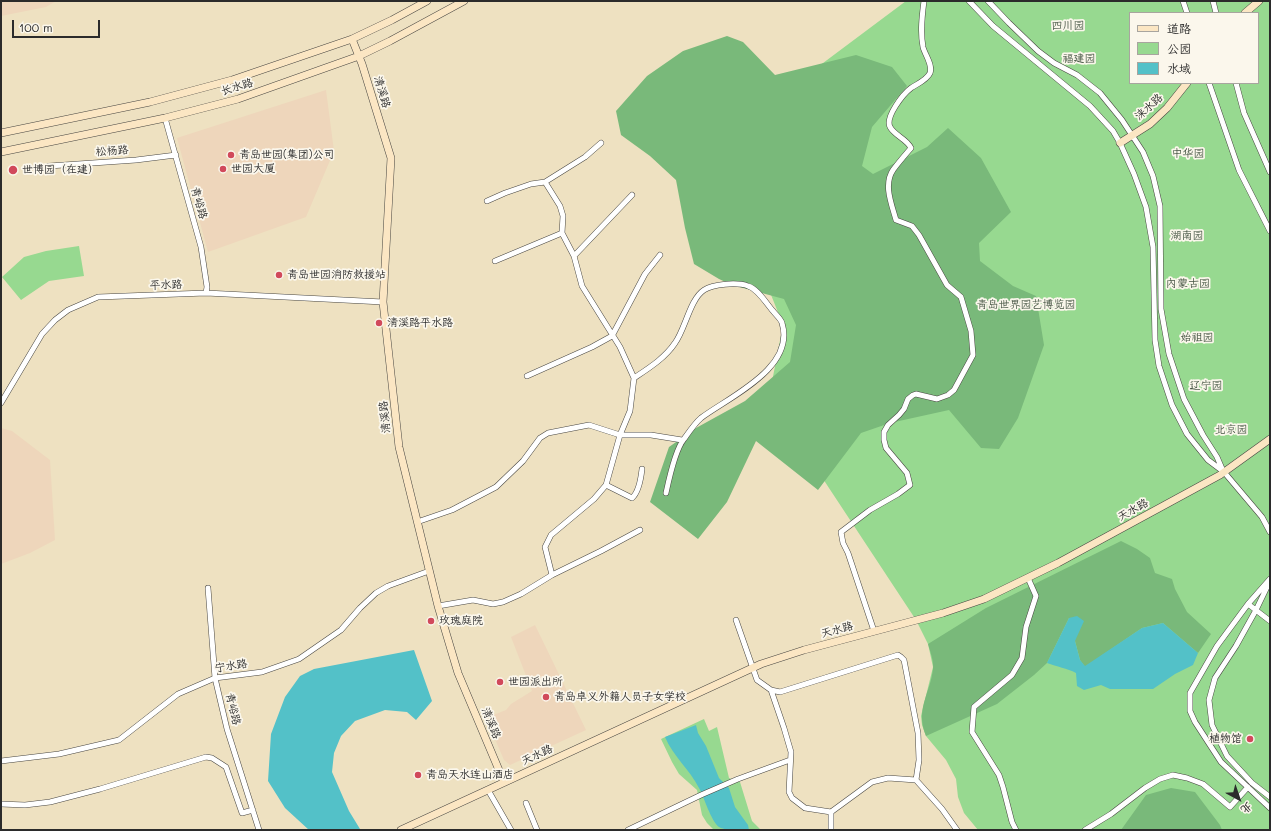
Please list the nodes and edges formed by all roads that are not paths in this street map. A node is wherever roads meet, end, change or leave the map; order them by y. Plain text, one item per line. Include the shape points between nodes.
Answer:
1 (426, 1) edge
2 (464, 1) edge
3 (924, 1) edge
4 (969, 1) edge
5 (988, 1) edge
6 (1183, 1) edge
7 (1213, 1) edge
8 (1258, 1) edge
9 (1187, 12) edge
10 (1216, 12) edge
11 (1246, 12) edge
12 (352, 39) junction
13 (359, 56) junction
14 (1186, 84) edge
15 (1209, 84) edge
16 (1236, 84) edge
17 (165, 118) junction
18 (1, 133) edge
19 (1132, 135) junction
20 (601, 143) dead end
21 (1120, 143) junction
22 (1, 152) edge
23 (176, 155) junction
24 (49, 166) dead end
25 (1270, 172) edge
26 (545, 182) junction
27 (632, 195) dead end
28 (487, 201) dead end
29 (1270, 231) edge
30 (562, 233) junction
31 (660, 254) dead end
32 (574, 256) junction
33 (495, 262) dead end
34 (206, 294) junction
35 (383, 302) junction
36 (612, 336) junction
37 (526, 376) dead end
38 (634, 378) junction
39 (1, 403) edge
40 (620, 435) junction
41 (1270, 439) edge
42 (682, 440) junction
43 (642, 469) dead end
44 (1224, 472) junction
45 (606, 485) junction
46 (666, 493) dead end
47 (417, 522) junction
48 (640, 530) dead end
49 (1270, 532) edge
50 (429, 571) junction
51 (552, 574) junction
52 (1028, 578) junction
53 (1270, 579) edge
54 (208, 588) dead end
55 (1248, 604) junction
56 (438, 606) junction
57 (1256, 610) junction
58 (736, 620) dead end
59 (1270, 621) edge
60 (874, 631) junction
61 (753, 668) junction
62 (216, 678) junction
63 (772, 690) junction
64 (790, 760) junction
65 (1, 761) edge
66 (916, 780) junction
67 (504, 782) junction
68 (1248, 787) junction
69 (488, 790) junction
70 (1270, 797) edge
71 (526, 803) dead end
72 (1, 804) edge
73 (1270, 808) edge
74 (253, 810) junction
75 (831, 812) junction
76 (260, 830) edge
77 (401, 830) edge
78 (511, 830) edge
79 (537, 830) edge
80 (628, 830) edge
81 (831, 830) edge
82 (957, 830) edge
83 (1016, 830) edge
84 (1085, 830) edge

1 - 12 street, 长水路
2 - 13 street, 长水路
3 - 60 street via 922,40 930,72 901,97 891,116 889,126 911,148 892,171 888,187 896,220 912,226 947,285 961,297 971,331 973,356 954,390 936,399 913,395 884,432 886,448 907,473 910,485 841,532
4 - 21 street via 993,26 1090,106
5 - 19 street via 1038,51 1077,75 1100,93
6 - 9 street
7 - 10 street
8 - 11 street
12 - 13 street, 清溪路
12 - 18 street, 长水路 via 232,80 150,102
13 - 17 street, 长水路 via 238,99
13 - 35 street, 清溪路 via 391,158
14 - 19 street, 涞水路 via 1150,124
15 - 29 street via 1240,170
16 - 25 street via 1244,113
17 - 22 street, 长水路
17 - 23 street, 青峪路
19 - 21 street, 涞水路
19 - 44 street via 1143,152 1153,176 1160,206 1161,309 1169,354 1184,399
20 - 26 street via 585,157
21 - 44 street via 1146,207 1153,247 1155,340 1159,366 1172,405 1188,434 1208,460
23 - 24 street, 松杨路
23 - 34 street, 青峪路 via 201,247
26 - 28 street via 512,190
26 - 30 street via 560,206
27 - 32 street
30 - 32 street
30 - 33 street
31 - 36 street via 645,274
32 - 36 street via 582,286
34 - 35 street, 平水路
34 - 39 street, 平水路 via 98,297 68,310 42,334
35 - 47 street, 清溪路 via 399,447
36 - 37 street
36 - 38 street
38 - 40 street via 630,410
38 - 42 street via 660,360 676,342 698,296 706,288 740,284 750,286 782,322 782,348 768,370 700,419
40 - 42 street via 651,435
40 - 45 street
40 - 47 street via 589,425 548,433 540,438 523,461 496,487 452,510
41 - 44 street, 天水路
42 - 46 street
43 - 45 street via 641,479 632,498
44 - 49 street via 1262,517
44 - 52 street, 天水路
45 - 51 street via 594,499 551,535 545,547
47 - 50 street, 清溪路
48 - 51 street
50 - 56 street, 清溪路
50 - 62 street, 宁水路 via 376,593 341,630 298,659 262,672
51 - 56 street via 503,602 493,604 473,600
52 - 60 street, 天水路 via 984,600
52 - 83 street via 1036,596 1026,627 1022,658 1012,675 974,707 972,732 999,775
53 - 55 street
53 - 57 street
54 - 62 street, 青峪路
55 - 57 street
55 - 68 street via 1217,646 1190,694 1190,711 1195,722 1221,762
56 - 67 street, 清溪路 via 458,673
57 - 59 street
57 - 70 street via 1215,678 1209,700 1212,724 1227,756 1252,783
58 - 61 street
60 - 61 street, 天水路 via 804,650
61 - 63 street via 757,680
61 - 67 street, 天水路
62 - 65 street, 宁水路 via 178,694 119,740 58,754
62 - 74 street, 青峪路 via 227,729
63 - 64 street via 791,752
63 - 66 street via 780,692 898,655 904,660 918,733 919,760
64 - 75 street via 789,792 792,798 805,808
64 - 80 street via 738,779
66 - 75 street via 888,778 872,782
66 - 82 street
67 - 69 street, 天水路
68 - 73 street
68 - 84 street via 1230,807 1203,784 1173,775 1145,788
69 - 77 street, 天水路
69 - 78 street
71 - 79 street
72 - 74 street via 50,802 206,757 226,767 242,813
74 - 76 street, 青峪路
75 - 81 street

